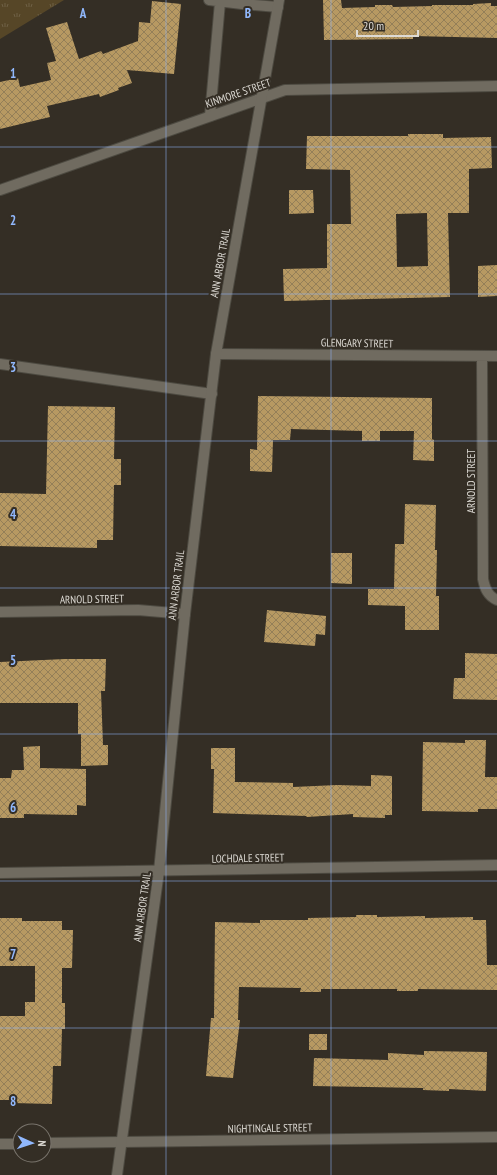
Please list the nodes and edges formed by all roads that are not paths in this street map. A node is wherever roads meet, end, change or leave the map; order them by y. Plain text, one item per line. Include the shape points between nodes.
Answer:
1 (209, 0) edge
2 (220, 2) junction
3 (279, 3) edge
4 (497, 86) edge
5 (262, 98) junction
6 (210, 116) junction
7 (0, 190) edge
8 (216, 354) junction
9 (482, 356) junction
10 (497, 356) edge
11 (0, 364) edge
12 (212, 394) junction
13 (497, 600) edge
14 (0, 612) edge
15 (185, 614) junction
16 (497, 865) edge
17 (159, 871) junction
18 (0, 873) edge
19 (497, 1137) edge
20 (121, 1142) junction
21 (52, 1143) edge
22 (0, 1144) edge
23 (12, 1144) edge
24 (117, 1175) edge

1 - 2 street
2 - 3 street
2 - 6 street
3 - 5 street, ANN ARBOR TRAIL
4 - 5 street, KINMORE STREET via 285,90
5 - 6 street, KINMORE STREET
5 - 8 street, ANN ARBOR TRAIL
6 - 7 street, KINMORE STREET
8 - 9 street, GLENGARY STREET
8 - 12 street, ANN ARBOR TRAIL
9 - 10 street, GLENGARY STREET
9 - 13 street, ARNOLD STREET via 483,579 488,593
11 - 12 street
12 - 15 street, ANN ARBOR TRAIL
14 - 15 street, ARNOLD STREET via 138,610
15 - 17 street, ANN ARBOR TRAIL
16 - 17 street, LOCHDALE STREET
17 - 18 street, LOCHDALE STREET
17 - 20 street, ANN ARBOR TRAIL
19 - 20 street, NIGHTINGALE STREET
20 - 21 street, NIGHTINGALE STREET
20 - 24 street, ANN ARBOR TRAIL
22 - 23 street

